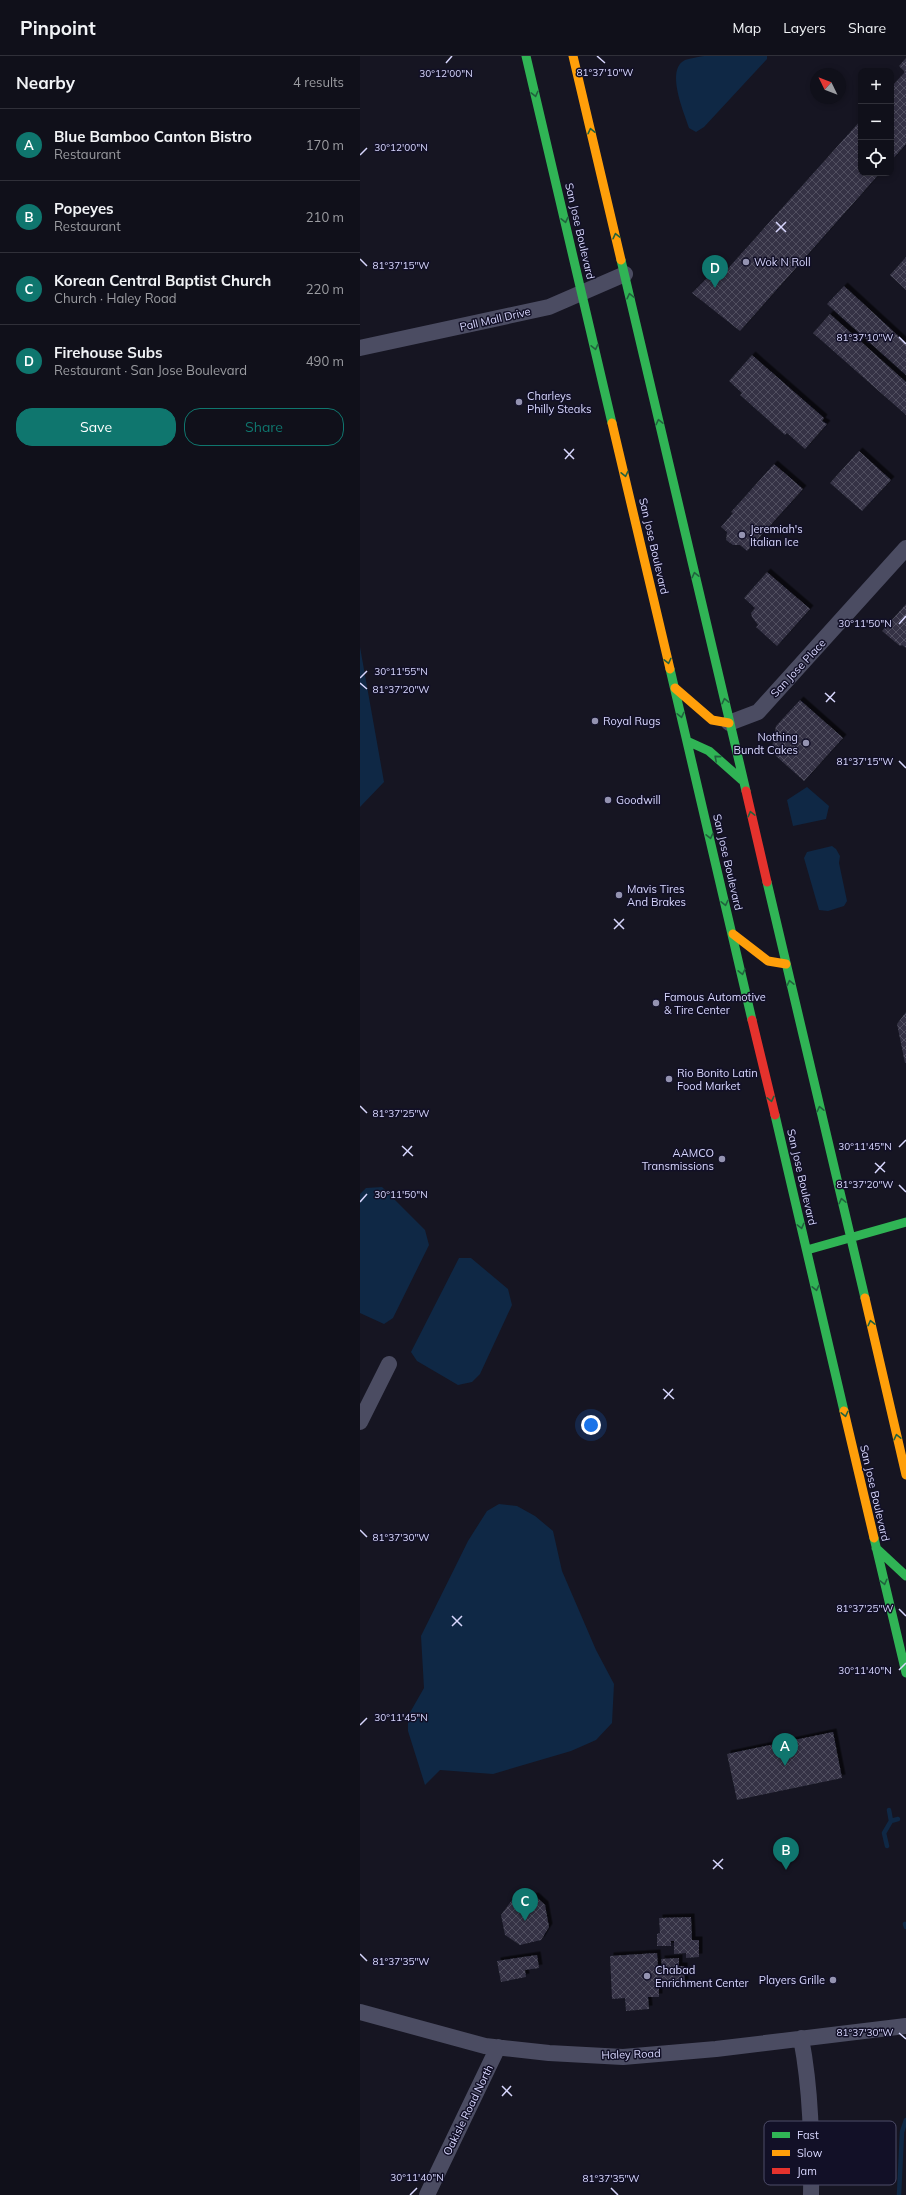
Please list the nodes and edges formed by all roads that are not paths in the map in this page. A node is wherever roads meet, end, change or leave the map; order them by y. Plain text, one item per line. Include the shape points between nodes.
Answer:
1 (526, 56) edge
2 (573, 56) edge
3 (625, 274) junction
4 (582, 292) junction
5 (360, 348) edge
6 (906, 548) edge
7 (675, 688) junction
8 (730, 723) junction
9 (687, 741) junction
10 (742, 780) junction
11 (733, 934) junction
12 (786, 964) junction
13 (906, 1222) edge
14 (851, 1238) junction
15 (807, 1250) junction
16 (389, 1364) dead end
17 (360, 1422) edge
18 (906, 1475) edge
19 (876, 1548) junction
20 (906, 1576) edge
21 (889, 1602) junction
22 (900, 1606) dead end
23 (906, 1673) edge
24 (360, 2012) edge
25 (906, 2026) edge
26 (801, 2038) junction
27 (498, 2048) junction
28 (811, 2121) edge
29 (811, 2185) edge
30 (427, 2195) edge
31 (811, 2195) edge

1 -> 4 main road, San Jose Boulevard
3 -> 2 main road
3 - 4 street, Pall Mall Drive
8 -> 3 main road
4 - 5 street, Pall Mall Drive via 549,307
4 -> 7 main road, San Jose Boulevard
6 - 8 street, San Jose Place via 758,712
7 - 8 main road via 712,720
7 -> 9 main road, San Jose Boulevard
8 - 10 main road
10 -> 9 main road via 709,751
9 -> 11 main road, San Jose Boulevard
12 -> 10 main road
11 - 12 main road via 768,961
11 -> 15 main road, San Jose Boulevard
14 -> 12 main road
13 - 14 main road
14 - 15 main road
18 -> 14 main road
15 -> 19 main road, San Jose Boulevard
16 - 17 street
19 - 20 main road
19 -> 21 main road, San Jose Boulevard
21 - 22 main road
21 - 23 main road, San Jose Boulevard
24 - 27 street, Haley Road
25 - 26 street, Haley Road
26 - 27 street, Haley Road via 623,2057 548,2054
26 - 28 street via 808,2073
27 - 30 street, Oakisle Road North
29 - 31 street

